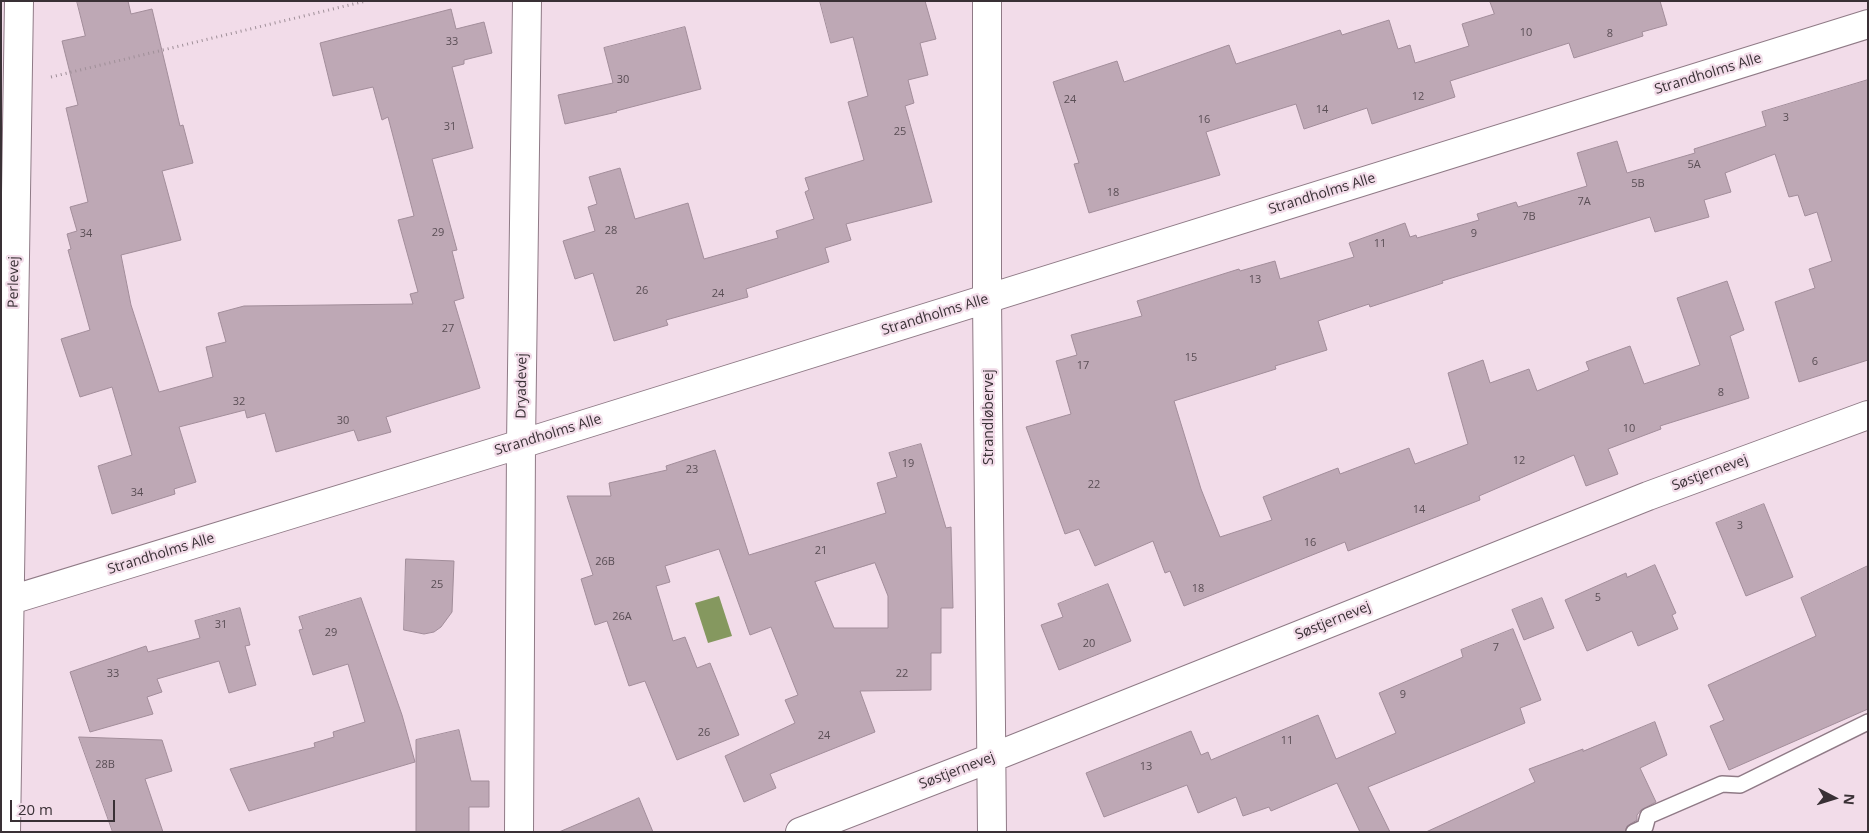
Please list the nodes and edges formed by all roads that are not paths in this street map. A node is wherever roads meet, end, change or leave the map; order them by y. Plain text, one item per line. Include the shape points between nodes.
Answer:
1 (19, 1) edge
2 (527, 1) edge
3 (987, 1) edge
4 (1868, 24) edge
5 (987, 298) junction
6 (1868, 415) edge
7 (521, 444) junction
8 (6, 601) edge
9 (1868, 722) edge
10 (991, 758) junction
11 (6, 832) edge
12 (519, 832) edge
13 (800, 832) edge
14 (992, 832) edge
15 (1634, 832) edge

1 - 8 street, Perlevej
2 - 7 street, Dryadevej
3 - 5 street, Strandløbervej
4 - 5 street, Strandholms Alle
5 - 7 street, Strandholms Alle
5 - 10 street, Strandløbervej
6 - 10 street, Søstjernevej via 1648,496
7 - 8 street, Strandholms Alle
7 - 12 street, Dryadevej
8 - 11 street, Perlevej
9 - 15 lane via 1740,785 1722,784 1648,816 1645,827
10 - 13 street, Søstjernevej
10 - 14 street, Strandløbervej

